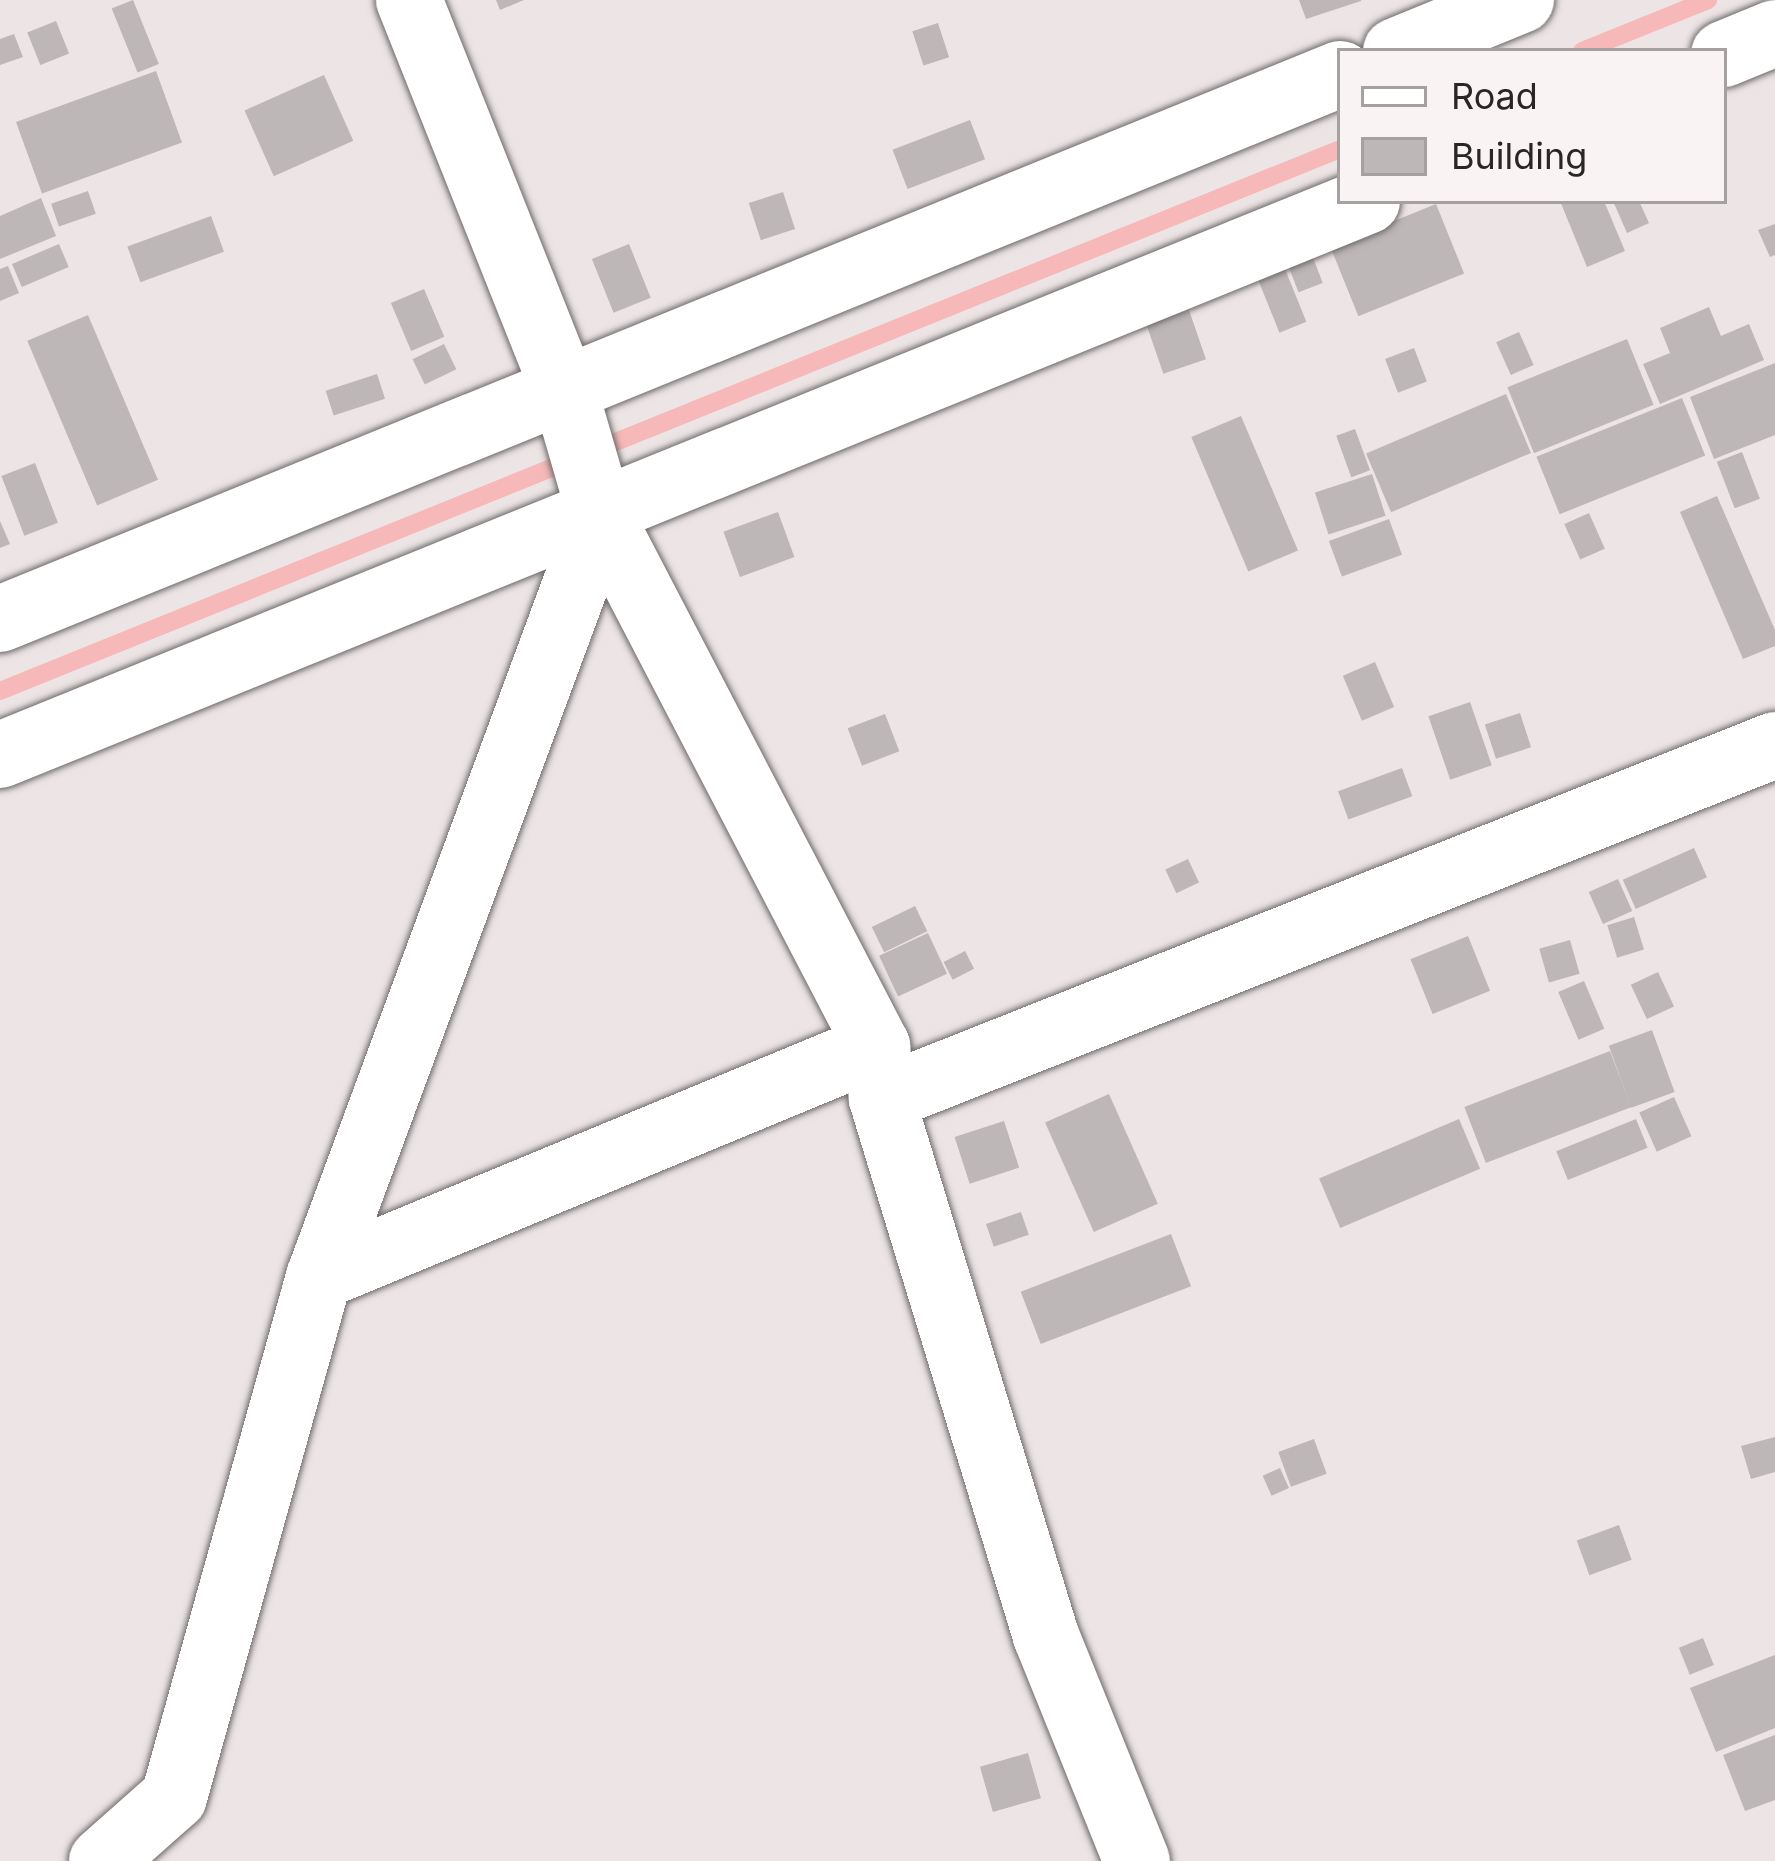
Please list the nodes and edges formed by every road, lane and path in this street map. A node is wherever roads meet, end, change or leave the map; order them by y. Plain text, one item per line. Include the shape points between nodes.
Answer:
1 (409, 0) edge
2 (1521, 0) edge
3 (1775, 33) edge
4 (1403, 48) edge
5 (1727, 53) edge
6 (1337, 75) edge
7 (1359, 204) edge
8 (568, 402) junction
9 (597, 501) junction
10 (0, 619) edge
11 (1775, 745) edge
12 (0, 755) edge
13 (879, 1072) junction
14 (319, 1277) junction
15 (102, 1861) edge
16 (1137, 1861) edge

1 - 8 street
2 - 4 street
3 - 5 street
6 - 8 street
7 - 9 street
8 - 9 street
8 - 10 street
9 - 12 street
9 - 13 street
9 - 14 street
11 - 13 street
13 - 14 street
13 - 16 street via 1046,1636
14 - 15 street via 174,1797

